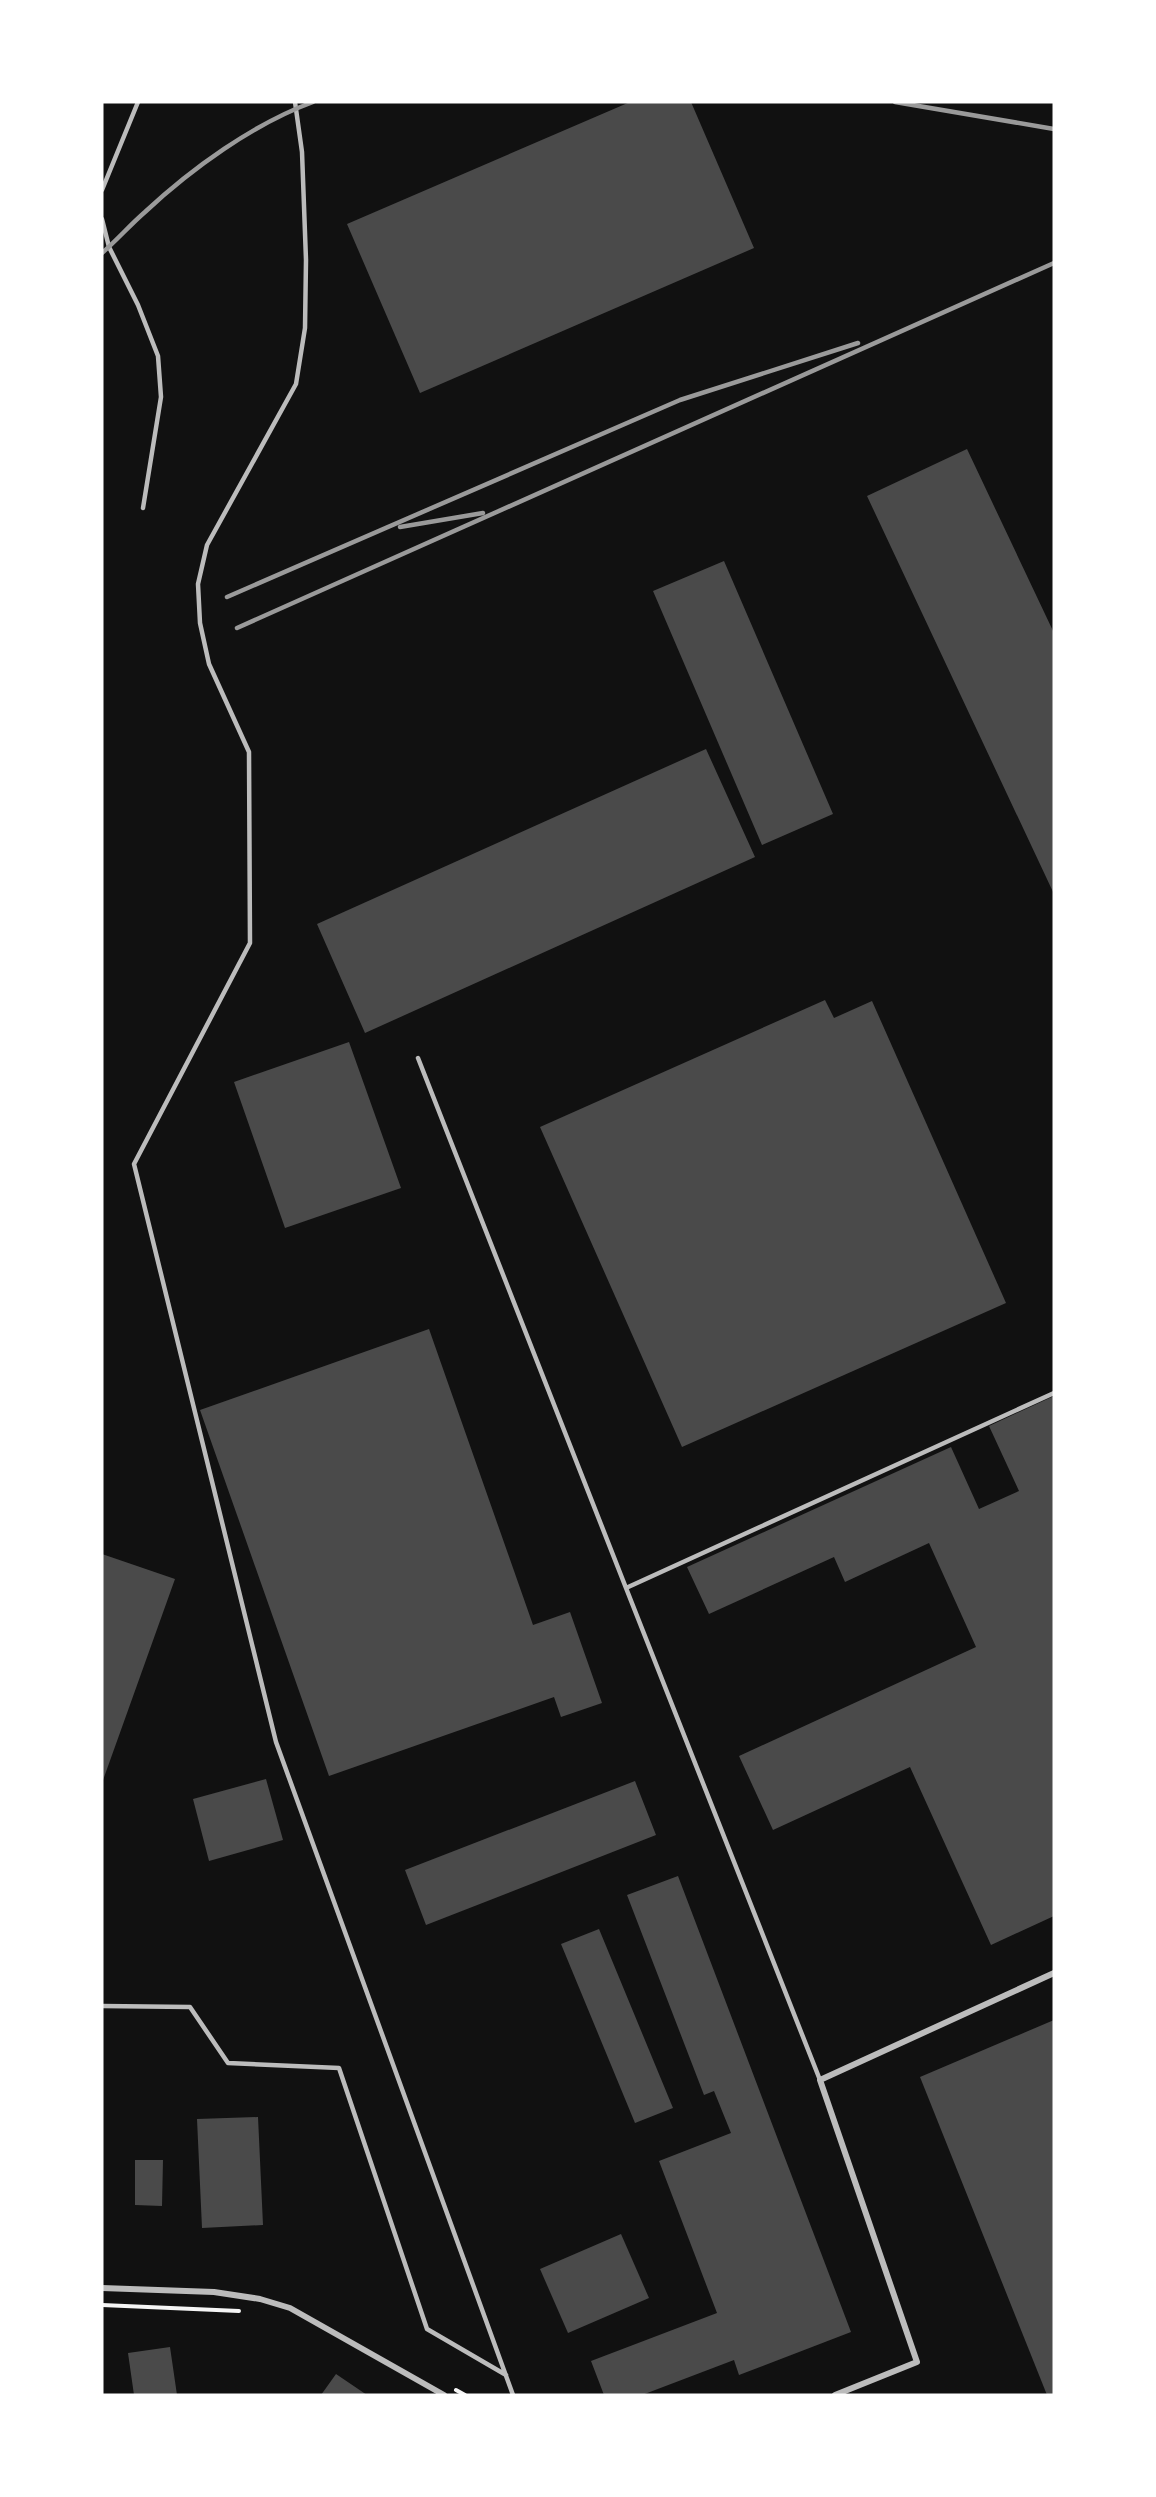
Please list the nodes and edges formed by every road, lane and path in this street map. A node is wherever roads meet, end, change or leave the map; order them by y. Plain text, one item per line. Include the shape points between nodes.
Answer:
1 (138, 102) edge
2 (295, 102) edge
3 (102, 190) edge
4 (102, 219) edge
5 (143, 508) dead end
6 (418, 1058) dead end
7 (1054, 1393) edge
8 (626, 1588) junction
9 (1054, 1973) edge
10 (102, 2006) edge
11 (820, 2080) junction
12 (102, 2288) edge
13 (102, 2305) edge
14 (249, 2312) dead end
15 (506, 2374) junction
16 (444, 2395) edge
17 (513, 2395) edge
18 (835, 2395) edge

1 - 3 lane
2 - 15 lane via 302,152 306,260 305,328 296,384 207,545 198,584 200,623 209,664 249,753 250,943 134,1164 276,1742
4 - 5 lane via 108,248 138,305 158,356 161,398
6 - 8 lane
7 - 8 lane
8 - 11 lane
9 - 11 street
10 - 15 lane via 190,2007 228,2063 339,2068 427,2329
11 - 18 street via 917,2362
12 - 16 street via 214,2292 290,2308
13 - 14 path
15 - 17 lane

